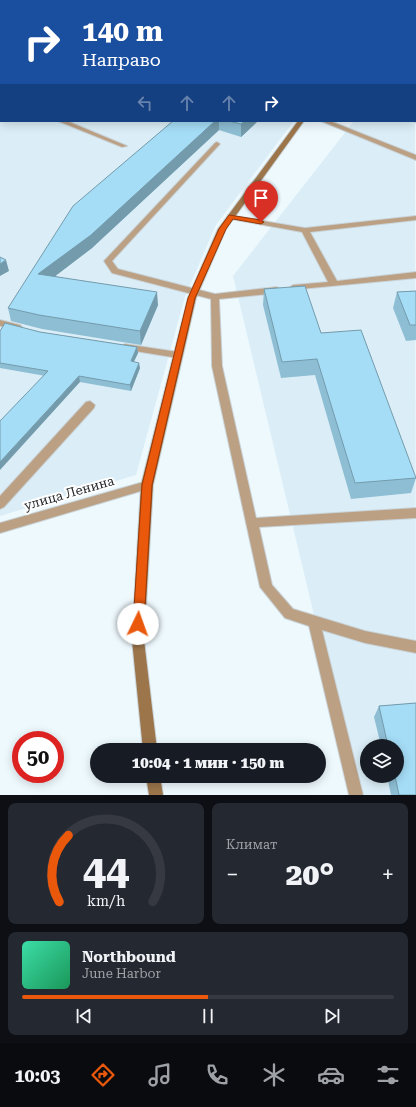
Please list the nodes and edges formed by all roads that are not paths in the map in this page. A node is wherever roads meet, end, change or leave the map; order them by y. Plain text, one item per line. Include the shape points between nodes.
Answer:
1 (64, 122) edge
2 (300, 122) edge
3 (326, 122) edge
4 (217, 144) dead end
5 (124, 146) dead end
6 (416, 158) edge
7 (231, 217) junction
8 (416, 218) edge
9 (305, 230) junction
10 (416, 275) edge
11 (334, 284) junction
12 (195, 290) junction
13 (215, 297) junction
14 (0, 323) edge
15 (28, 330) edge
16 (118, 346) edge
17 (178, 355) junction
18 (90, 405) dead end
19 (147, 485) junction
20 (0, 504) edge
21 (416, 513) edge
22 (252, 523) junction
23 (0, 528) edge
24 (314, 622) junction
25 (416, 647) edge
26 (149, 743) edge
27 (154, 783) edge
28 (156, 795) edge
29 (356, 795) edge

1 - 5 street
2 - 7 main road
3 - 6 street
4 - 12 street via 108,261 115,271
7 - 9 street
7 - 12 main road via 222,229
8 - 9 street
9 - 11 street
10 - 11 street
11 - 13 street
12 - 13 street
12 - 17 main road
13 - 22 street via 217,366
14 - 15 street
16 - 17 street
17 - 19 main road
18 - 20 street
19 - 23 street, улица Ленина
19 - 26 main road via 138,640
21 - 22 street
22 - 24 street via 266,587 289,614
24 - 25 street via 365,637
24 - 29 street
27 - 28 main road

